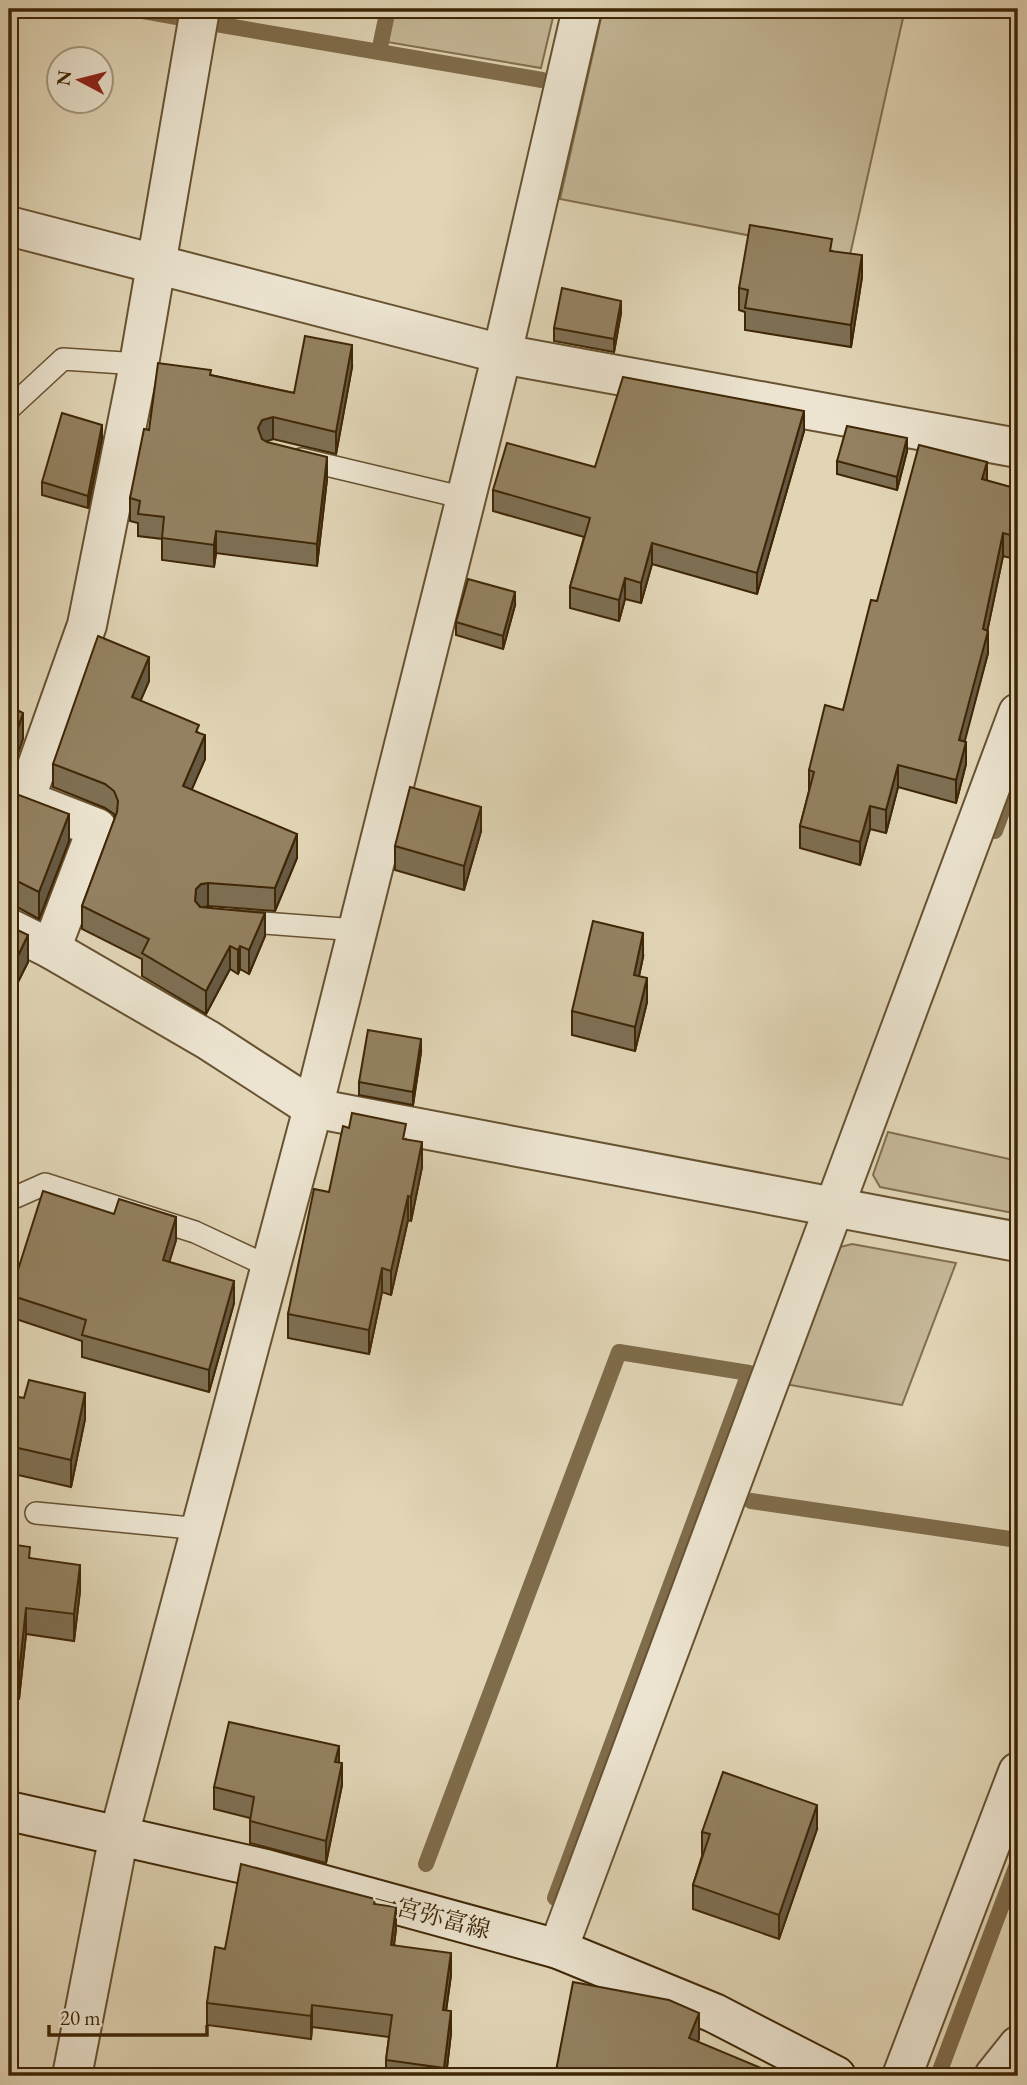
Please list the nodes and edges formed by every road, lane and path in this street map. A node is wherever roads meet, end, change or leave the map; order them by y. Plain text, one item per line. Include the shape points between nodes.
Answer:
1 (200, 9) edge
2 (582, 9) edge
3 (9, 226) edge
4 (158, 264) junction
5 (502, 354) junction
6 (139, 364) junction
7 (9, 409) edge
8 (1018, 448) edge
9 (284, 455) edge
10 (465, 498) junction
11 (1018, 713) edge
12 (220, 920) edge
13 (9, 928) edge
14 (357, 930) junction
15 (51, 949) junction
16 (313, 1108) junction
17 (9, 1200) edge
18 (835, 1207) junction
19 (1018, 1242) edge
20 (270, 1267) junction
21 (36, 1513) dead end
22 (201, 1529) junction
23 (1018, 1772) edge
24 (9, 1811) edge
25 (119, 1835) junction
26 (558, 1950) junction
27 (1018, 2046) edge
28 (72, 2076) edge
29 (836, 2076) edge
30 (902, 2076) edge
31 (995, 2076) edge

1 - 4 street
2 - 5 street
3 - 4 street
4 - 5 street
4 - 6 street
5 - 8 street
5 - 10 street
6 - 7 lane via 63,359
6 - 15 street via 87,625 25,800 97,828
9 - 10 lane
10 - 14 street
11 - 18 street
12 - 14 lane
13 - 15 street
14 - 16 street
15 - 16 street via 208,1040
16 - 18 street
16 - 20 street
17 - 20 lane via 45,1184 195,1231
18 - 19 street
18 - 26 street
20 - 22 street
21 - 22 lane
22 - 25 street
23 - 30 street
24 - 25 street, 一宮弥富線
25 - 26 street, 一宮弥富線 via 266,1869
25 - 28 street
26 - 29 street, 一宮弥富線 via 714,2013
27 - 31 street

